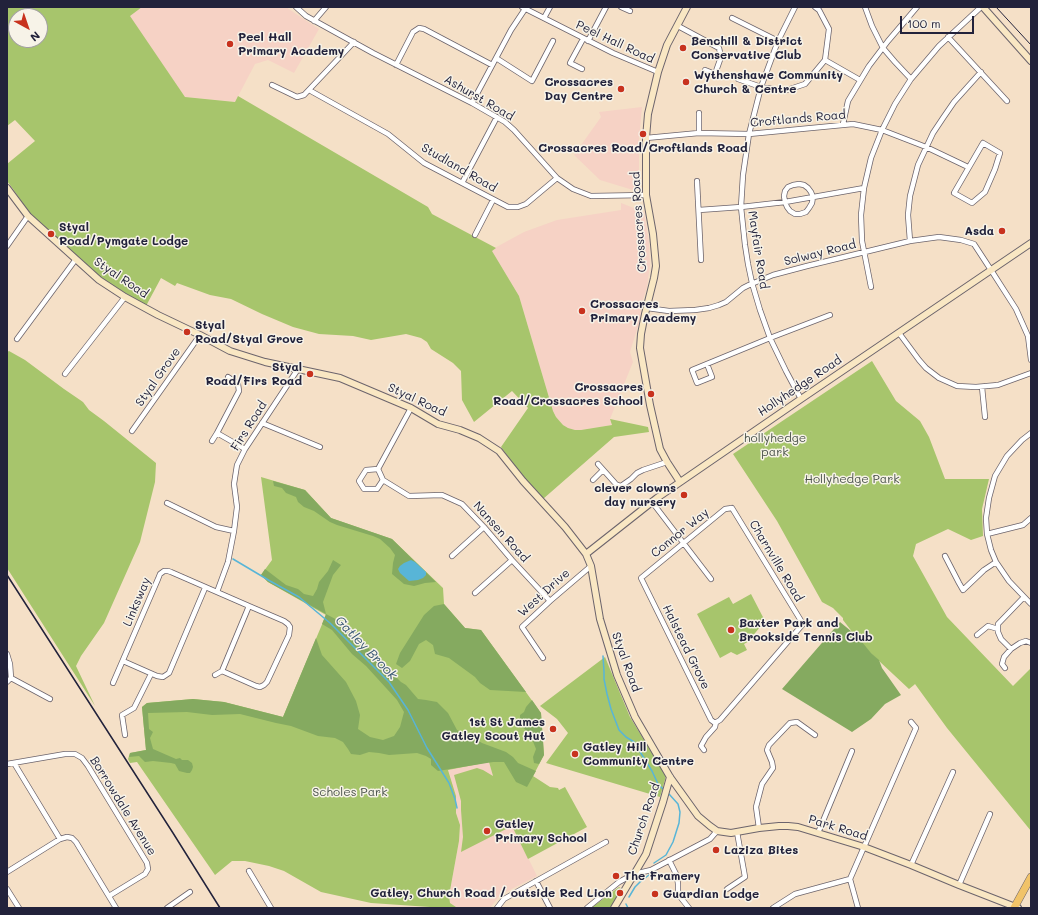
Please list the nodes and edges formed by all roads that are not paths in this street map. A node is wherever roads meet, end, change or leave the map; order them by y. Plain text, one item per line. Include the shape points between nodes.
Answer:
1 (296, 7) edge
2 (326, 7) edge
3 (550, 7) edge
4 (606, 7) edge
5 (620, 7) edge
6 (687, 7) edge
7 (795, 7) edge
8 (815, 7) edge
9 (865, 7) edge
10 (917, 7) edge
11 (984, 7) edge
12 (523, 8) edge
13 (630, 11) dead end
14 (544, 18) junction
15 (732, 18) dead end
16 (314, 21) junction
17 (678, 26) junction
18 (948, 37) junction
19 (586, 40) junction
20 (553, 41) dead end
21 (778, 41) junction
22 (354, 42) junction
23 (883, 48) junction
24 (496, 58) junction
25 (825, 60) junction
26 (1031, 61) edge
27 (396, 65) junction
28 (492, 65) junction
29 (582, 69) dead end
30 (705, 70) dead end
31 (658, 72) junction
32 (981, 72) junction
33 (738, 79) dead end
34 (911, 79) junction
35 (860, 80) junction
36 (272, 86) dead end
37 (761, 87) junction
38 (309, 90) junction
39 (1007, 100) dead end
40 (472, 103) junction
41 (699, 113) dead end
42 (497, 117) junction
43 (844, 124) junction
44 (882, 130) junction
45 (699, 134) junction
46 (749, 134) junction
47 (646, 138) junction
48 (926, 147) junction
49 (968, 168) junction
50 (558, 178) junction
51 (697, 181) dead end
52 (462, 183) junction
53 (7, 188) edge
54 (864, 188) junction
55 (646, 195) junction
56 (813, 197) junction
57 (493, 200) junction
58 (785, 202) junction
59 (741, 207) junction
60 (699, 210) junction
61 (28, 216) junction
62 (475, 235) dead end
63 (910, 241) junction
64 (1031, 243) edge
65 (7, 246) edge
66 (864, 252) junction
67 (76, 259) junction
68 (702, 260) dead end
69 (991, 270) junction
70 (752, 284) junction
71 (871, 287) dead end
72 (125, 297) junction
73 (646, 308) junction
74 (830, 315) dead end
75 (899, 333) junction
76 (200, 334) junction
77 (1030, 336) edge
78 (770, 338) junction
79 (17, 339) dead end
80 (1031, 360) edge
81 (707, 364) junction
82 (298, 369) junction
83 (1031, 373) edge
84 (65, 374) dead end
85 (228, 377) dead end
86 (982, 387) junction
87 (801, 399) junction
88 (411, 408) junction
89 (985, 417) dead end
90 (262, 422) junction
91 (132, 431) dead end
92 (218, 433) junction
93 (1031, 433) edge
94 (212, 441) dead end
95 (320, 447) dead end
96 (245, 449) junction
97 (667, 462) junction
98 (598, 464) dead end
99 (378, 470) junction
100 (603, 470) junction
101 (383, 480) junction
102 (593, 480) dead end
103 (680, 482) junction
104 (652, 502) junction
105 (167, 503) dead end
106 (732, 508) joint
107 (1031, 518) edge
108 (484, 527) junction
109 (234, 530) junction
110 (987, 534) junction
111 (684, 543) junction
112 (586, 554) junction
113 (452, 556) dead end
114 (945, 556) dead end
115 (512, 560) junction
116 (996, 562) junction
117 (591, 566) junction
118 (641, 578) joint
119 (711, 579) dead end
120 (205, 588) junction
121 (963, 590) junction
122 (217, 592) junction
123 (475, 593) dead end
124 (959, 595) dead end
125 (1024, 597) junction
126 (550, 601) junction
127 (1031, 604) edge
128 (249, 606) junction
129 (998, 629) junction
130 (977, 635) dead end
131 (1031, 642) edge
132 (1011, 649) junction
133 (7, 654) edge
134 (544, 658) dead end
135 (123, 661) junction
136 (1005, 668) dead end
137 (222, 671) junction
138 (150, 674) junction
139 (215, 675) dead end
140 (11, 678) junction
141 (7, 682) edge
142 (113, 683) dead end
143 (50, 699) dead end
144 (911, 722) dead end
145 (715, 723) junction
146 (124, 735) dead end
147 (815, 735) dead end
148 (704, 750) dead end
149 (852, 751) dead end
150 (14, 763) junction
151 (7, 764) edge
152 (953, 772) dead end
153 (670, 777) junction
154 (990, 814) dead end
155 (759, 828) junction
156 (717, 831) junction
157 (737, 832) junction
158 (818, 834) junction
159 (60, 839) junction
160 (606, 842) dead end
161 (864, 847) junction
162 (670, 860) junction
163 (911, 865) junction
164 (7, 872) edge
165 (249, 872) dead end
166 (634, 874) junction
167 (1031, 877) edge
168 (850, 879) junction
169 (536, 881) junction
170 (959, 885) junction
171 (7, 889) edge
172 (728, 889) dead end
173 (190, 892) dead end
174 (109, 896) junction
175 (170, 907) edge
176 (19, 908) edge
177 (116, 908) edge
178 (271, 908) edge
179 (497, 908) edge
180 (550, 908) edge
181 (587, 908) edge
182 (614, 908) edge
183 (690, 908) edge
184 (773, 908) edge
185 (858, 908) edge
186 (1015, 908) edge

1 - 16 street, Ashurst Road
2 - 16 street
3 - 14 street
4 - 19 street
5 - 13 street
6 - 17 main road, Crossacres Road
7 - 21 street, Mayfair Road
8 - 25 street via 829,29
9 - 23 street
10 - 23 street
11 - 18 street
11 - 26 main road
12 - 14 street, Peel Hall Road
12 - 24 street
14 - 19 street, Peel Hall Road
15 - 21 street
16 - 22 street, Ashurst Road
17 - 30 street via 719,48 721,57 715,74
17 - 31 main road, Crossacres Road via 667,46
18 - 32 street
18 - 34 street
19 - 29 street via 570,63
19 - 31 street, Peel Hall Road
20 - 24 street via 532,81
21 - 37 street, Mayfair Road
22 - 27 street, Ashurst Road
22 - 38 street
23 - 34 street
23 - 35 street
24 - 28 street
25 - 35 street
25 - 37 street via 805,84 784,91
27 - 28 street via 413,32 418,28 424,28
27 - 40 street, Ashurst Road
28 - 40 street
31 - 47 main road, Crossacres Road via 648,114
32 - 39 street
32 - 48 street via 954,102
33 - 37 street
34 - 44 street
35 - 43 street via 848,101
36 - 38 street via 297,97
37 - 46 street, Mayfair Road
38 - 52 street, Studland Road via 388,134 424,163
40 - 42 street, Ashurst Road
41 - 45 street
42 - 50 street, Ashurst Road via 514,130
42 - 52 street
43 - 44 street, Croftlands Road
43 - 46 street, Croftlands Road
44 - 48 street, Croftlands Road
44 - 54 street
45 - 46 street, Croftlands Road
45 - 47 street, Croftlands Road
46 - 59 street, Mayfair Road
47 - 55 main road, Crossacres Road
48 - 49 street, Croftlands Road
48 - 63 street via 918,165 910,196
49 - 49 street via 982,143 1000,153 984,192 972,203 954,193
50 - 55 street, Ashurst Road via 573,189 591,196
50 - 57 street, Studland Road via 526,204 518,207 508,207
51 - 60 street
52 - 57 street, Studland Road
53 - 61 main road, Styal Road
54 - 56 street
54 - 66 street via 861,215
55 - 73 main road, Crossacres Road via 656,266
56 - 58 street
56 - 58 street via 806,212 800,214 790,211
56 - 58 street via 804,185 793,185 785,191
57 - 62 street
58 - 59 street
59 - 60 street
59 - 70 street, Mayfair Road
60 - 68 street
61 - 65 street
61 - 67 main road, Styal Road
63 - 66 street, Solway Road
63 - 69 street, Solway Road via 939,237 974,244
64 - 69 main road, Hollyhedge Road
66 - 70 street, Solway Road via 787,271
66 - 71 street
67 - 72 main road, Styal Road via 99,280
67 - 79 street
69 - 75 main road, Hollyhedge Road
69 - 77 street, Solway Road
70 - 73 street, Solway Road via 726,302 709,308 669,311
70 - 78 street, Mayfair Road
72 - 76 main road, Styal Road
72 - 84 street
73 - 97 main road, Crossacres Road via 640,348 660,449
74 - 78 street
75 - 86 street via 926,368 939,378 957,386
75 - 87 main road, Hollyhedge Road
76 - 82 main road, Styal Road via 230,350 264,362
76 - 91 street, Styal Grove
77 - 80 street, Solway Road
78 - 81 street
78 - 87 street, Mayfair Road
81 - 81 street via 692,370 697,383 712,378
82 - 88 main road, Styal Road via 340,378
82 - 90 street, Firs Road
83 - 86 street via 998,385
85 - 92 street via 240,383 239,391
86 - 89 street
87 - 103 main road, Hollyhedge Road
88 - 99 street
88 - 112 main road, Styal Road via 438,424 479,438 499,451
90 - 95 street
90 - 96 street, Firs Road
92 - 94 street
92 - 96 street
93 - 110 street via 1007,456 995,476 986,518
96 - 109 street, Firs Road via 237,465 234,484 237,507
97 - 100 street via 637,473 621,486
97 - 103 main road, Crossacres Road
98 - 100 street
99 - 101 street
99 - 101 street via 366,470 359,481 364,489 377,489
100 - 102 street
101 - 108 street, Nansen Road via 409,496 442,495 462,504
103 - 104 main road, Hollyhedge Road
104 - 111 street
104 - 112 main road, Hollyhedge Road
105 - 109 street via 216,527
106 - 111 street, Connor Way via 725,509
106 - 145 street, Charnville Road via 803,624
107 - 110 street via 1023,525
108 - 113 street
108 - 115 street, Nansen Road
109 - 122 street, Firs Road via 228,562
110 - 116 street
111 - 118 street, Connor Way
111 - 119 street
112 - 117 main road, Styal Road
114 - 121 street
115 - 123 street
115 - 126 street, Nansen Road
116 - 121 street
116 - 125 street via 1009,582
117 - 126 street, West Drive
117 - 153 main road, Styal Road via 600,619 617,675 635,717
118 - 145 street, Halstead Grove via 711,720
120 - 122 street, Linksway
120 - 135 street, Linksway via 168,571 160,574
120 - 138 street via 169,674 163,677
121 - 124 street
122 - 128 street, Linksway
125 - 127 street
125 - 129 street via 998,624
126 - 134 street, West Drive via 522,627
128 - 137 street
128 - 137 street, Linksway via 284,621 290,627 289,635 268,682 264,685 256,686
129 - 130 street via 988,626
129 - 132 street via 1001,639
131 - 132 street via 1020,643
132 - 136 street via 1004,657 1002,664
133 - 140 street
135 - 138 street
135 - 142 street, Linksway
137 - 139 street
138 - 146 street via 134,708 122,715
140 - 141 street
140 - 143 street
144 - 161 street via 916,728
145 - 148 street via 715,727 701,746
147 - 155 street via 796,722 790,723 769,745 767,750 773,768 762,784 756,807
149 - 158 street
150 - 151 street, Borrowdale Avenue
150 - 159 street
150 - 174 street, Borrowdale Avenue via 75,754 88,766 147,863 148,869 145,874
152 - 163 street
153 - 156 main road via 698,816
153 - 166 main road, Church Road via 646,854
154 - 170 street
155 - 157 main road, Park Road
155 - 158 main road, Park Road via 798,827
156 - 157 main road, Park Road
156 - 162 street via 710,839
157 - 172 street via 745,877
158 - 161 main road, Park Road
159 - 164 street
159 - 174 street via 70,838 76,842
160 - 169 street
161 - 163 main road, Park Road
161 - 168 street
162 - 166 street via 651,870
162 - 183 street via 677,876 678,892
163 - 170 main road, Park Road
165 - 178 street
166 - 181 street via 619,882
166 - 182 main road, Church Road
167 - 186 main road
168 - 184 street via 795,894
168 - 185 street
169 - 179 street via 504,899
169 - 180 street
170 - 186 main road, Park Road
171 - 176 street
173 - 175 street
174 - 177 street

